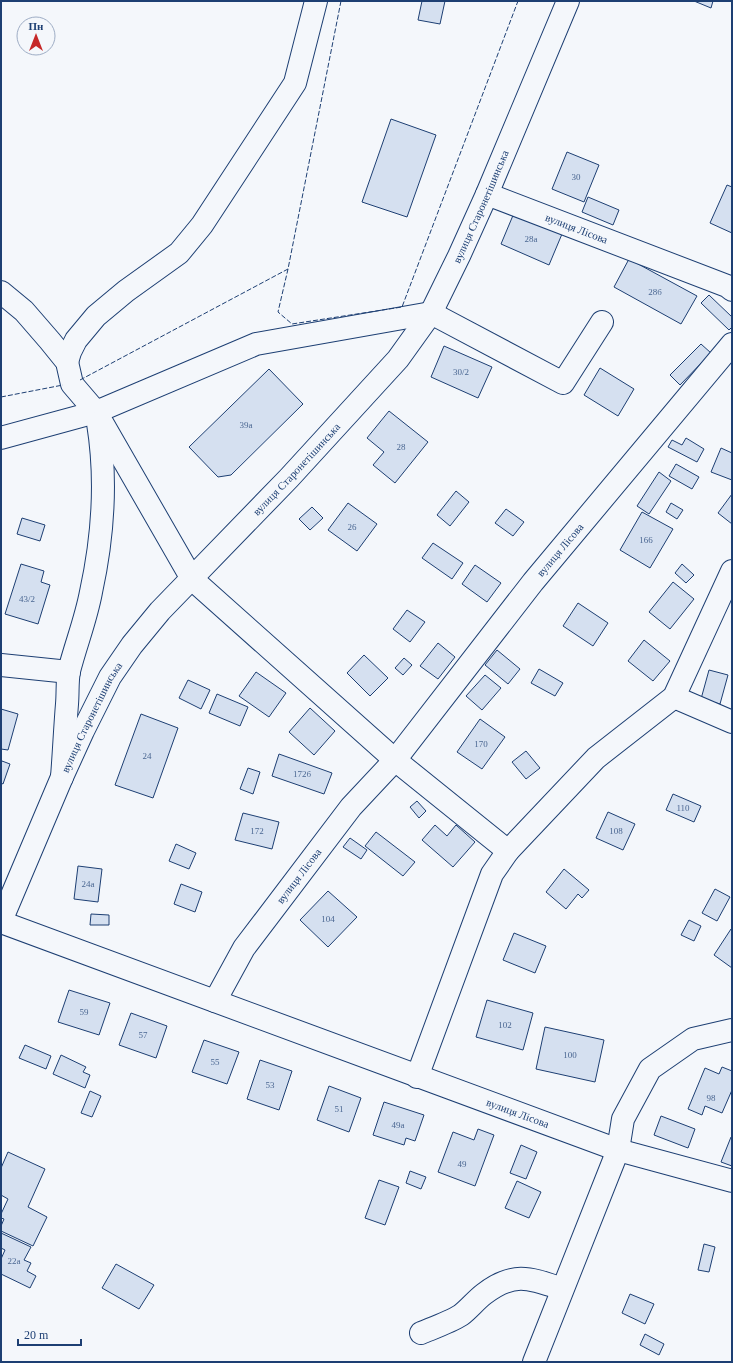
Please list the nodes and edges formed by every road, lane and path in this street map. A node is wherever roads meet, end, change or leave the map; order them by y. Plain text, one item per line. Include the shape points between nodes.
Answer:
1 (316, 1) edge
2 (568, 1) edge
3 (487, 194) junction
4 (732, 290) edge
5 (1, 292) edge
6 (430, 313) junction
7 (602, 322) dead end
8 (732, 344) edge
9 (67, 362) junction
10 (96, 412) junction
11 (1, 438) edge
12 (732, 571) edge
13 (192, 579) junction
14 (1, 665) edge
15 (69, 672) junction
16 (674, 697) junction
17 (732, 722) edge
18 (395, 760) junction
19 (62, 777) junction
20 (508, 851) junction
21 (1, 921) edge
22 (215, 1001) junction
23 (732, 1030) edge
24 (417, 1076) junction
25 (618, 1150) junction
26 (732, 1180) edge
27 (562, 1289) junction
28 (421, 1334) dead end
29 (534, 1362) edge

1 - 9 street via 295,83 202,225 179,253 96,316 76,340
2 - 3 street, вулиця Старонетішинська
3 - 4 street, вулиця Лісова
3 - 6 street, вулиця Старонетішинська
5 - 9 street via 24,311
6 - 7 street via 563,383
6 - 10 street via 256,344
6 - 13 street, вулиця Старонетішинська via 398,359
8 - 18 street, вулиця Лісова via 533,582
9 - 10 street via 72,384
10 - 11 street
10 - 13 street
10 - 15 street via 103,473 101,527 91,593
12 - 16 street
13 - 18 street
13 - 19 street, вулиця Старонетішинська via 160,611 110,677
14 - 15 street
15 - 19 street
16 - 17 street
16 - 20 street via 596,758
18 - 20 street
18 - 22 street, вулиця Лісова via 351,807 244,948
19 - 21 street, вулиця Старонетішинська
20 - 24 street via 492,874
21 - 22 street, вулиця Лісова
22 - 24 street, вулиця Лісова
23 - 25 street via 693,1040 650,1069 623,1119
24 - 25 street, вулиця Лісова
25 - 26 street, вулиця Лісова
25 - 27 street
27 - 28 street via 532,1279 511,1279 484,1294 461,1315
27 - 29 street

